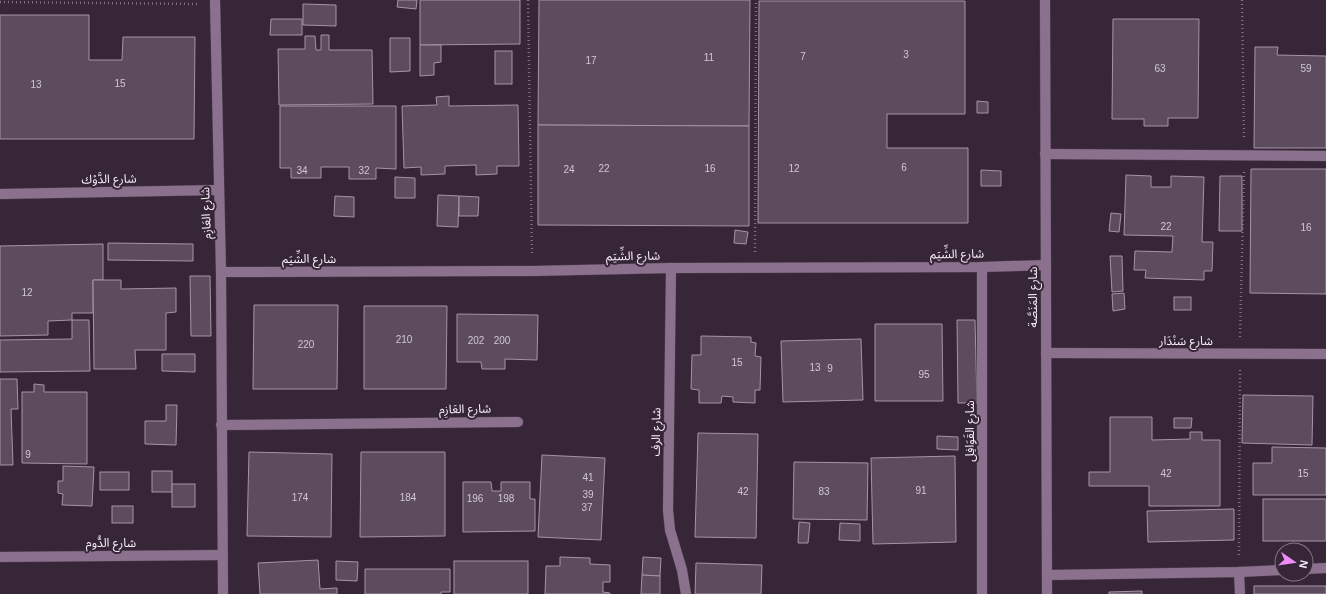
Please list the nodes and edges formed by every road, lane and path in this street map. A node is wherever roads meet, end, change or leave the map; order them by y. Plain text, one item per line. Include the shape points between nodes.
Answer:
1 (528, 0) edge
2 (756, 0) edge
3 (1045, 0) edge
4 (1242, 0) edge
5 (0, 2) edge
6 (215, 2) edge
7 (1045, 154) junction
8 (1244, 156) junction
9 (1326, 156) edge
10 (218, 190) junction
11 (0, 194) edge
12 (1046, 264) junction
13 (670, 268) junction
14 (982, 268) junction
15 (755, 269) junction
16 (532, 271) junction
17 (220, 272) junction
18 (1046, 353) junction
19 (1240, 354) junction
20 (1326, 354) edge
21 (518, 422) dead end
22 (221, 424) junction
23 (222, 555) junction
24 (0, 557) edge
25 (1326, 568) edge
26 (1314, 569) edge
27 (1274, 570) edge
28 (1239, 572) junction
29 (1047, 575) junction
30 (223, 594) edge
31 (686, 594) edge
32 (982, 594) edge
33 (1047, 594) edge
34 (1240, 594) edge

1 - 16 path
2 - 15 path
3 - 7 street, شارع المَنَصَّة
4 - 8 path
5 - 6 path
6 - 10 street, شارع العَازِم
7 - 8 street
7 - 12 street, شارع المَنَصَّة
8 - 9 street
8 - 19 path
10 - 11 street, شارع الدَّوْك
10 - 17 street, شارع العَازِم
12 - 14 street, شارع الشِّيَم
12 - 18 street, شارع المَنَصَّة
13 - 15 street, شارع الشِّيَم
13 - 16 street, شارع الشِّيَم
13 - 31 street, شارع الرف via 668,510 670,530
14 - 15 street, شارع الشِّيَم
14 - 32 street, شارع القَوَافِل
16 - 17 street, شارع الشِّيَم
17 - 22 street, شارع العَازِم
18 - 19 street, شارع سَنْدَار
18 - 29 street, شارع المَنَصَّة
19 - 20 street, شارع سَنْدَار
19 - 28 path
21 - 22 street, شارع العَازِم
22 - 23 street, شارع العَازِم
23 - 24 street, شارع الدُّوم
23 - 30 street, شارع العَازِم
25 - 26 street
27 - 28 street
28 - 29 street
28 - 34 street
29 - 33 street, شارع المَنَصَّة

